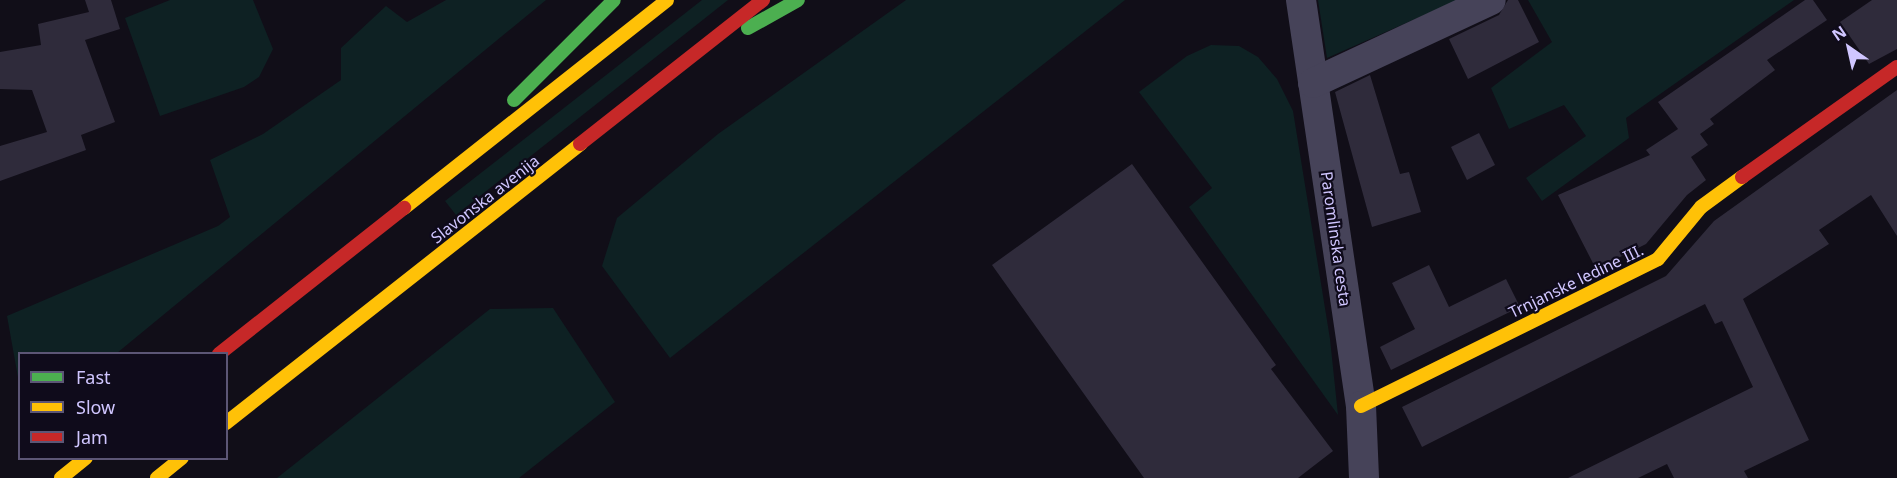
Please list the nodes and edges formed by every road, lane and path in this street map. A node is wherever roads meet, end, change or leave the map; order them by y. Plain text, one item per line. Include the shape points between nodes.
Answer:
1 (614, 0) edge
2 (667, 0) edge
3 (764, 0) edge
4 (798, 0) edge
5 (1301, 0) edge
6 (1491, 0) edge
7 (688, 60) junction
8 (1897, 68) edge
9 (1313, 83) junction
10 (465, 160) junction
11 (222, 352) edge
12 (1361, 405) junction
13 (228, 421) edge
14 (85, 460) edge
15 (181, 460) edge
16 (61, 478) edge
17 (157, 478) edge
18 (1364, 478) edge

1 - 10 main road via 566,44
2 - 10 main road
3 - 7 main road, Slavonska avenija
4 - 7 main road
5 - 9 street, Paromlinska cesta
6 - 9 street
7 - 13 main road, Slavonska avenija
8 - 12 main road, Trnjanske ledine III. via 1701,207 1658,259
9 - 12 street, Paromlinska cesta
10 - 11 main road
12 - 18 street, Paromlinska cesta
14 - 16 main road
15 - 17 main road

